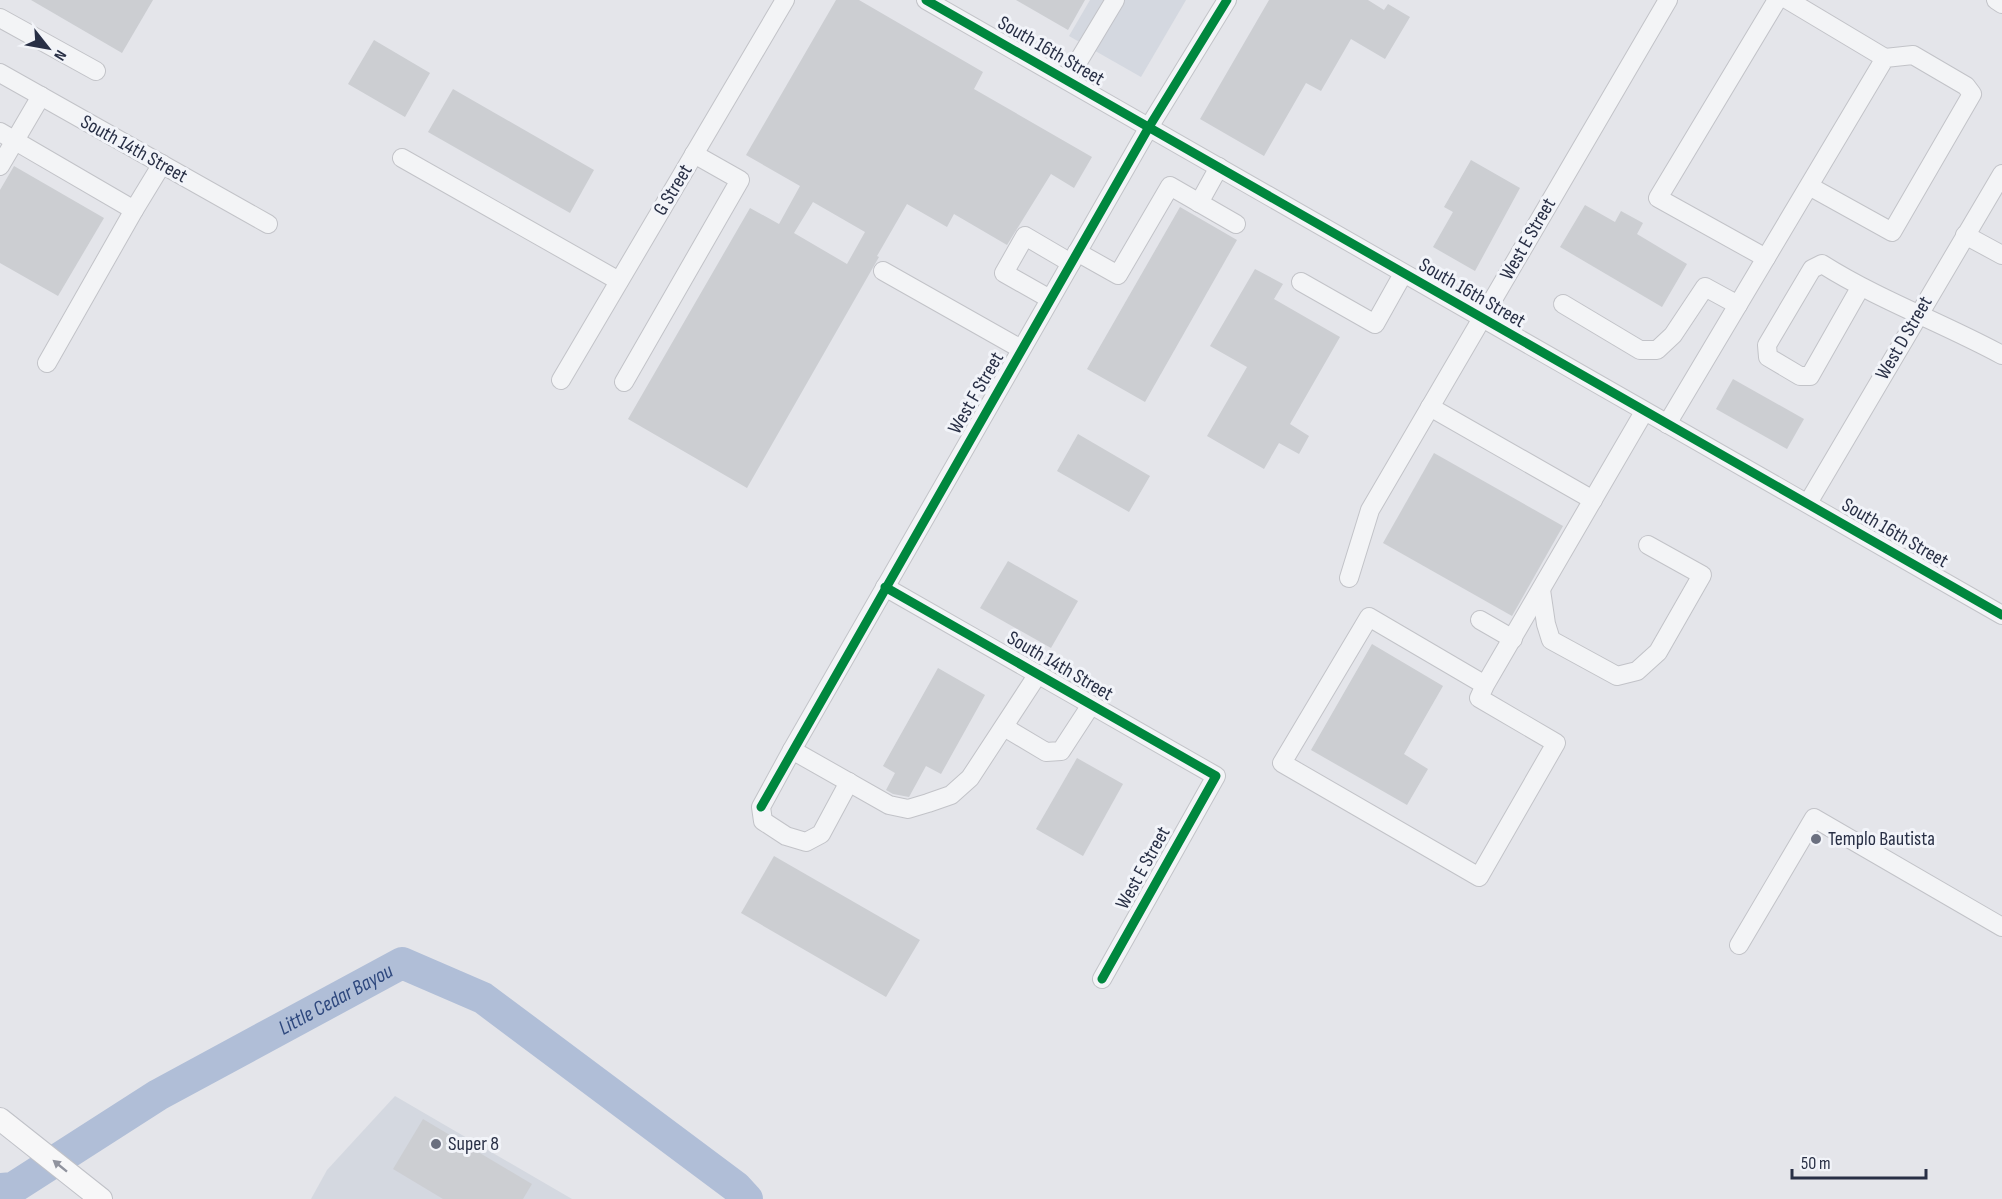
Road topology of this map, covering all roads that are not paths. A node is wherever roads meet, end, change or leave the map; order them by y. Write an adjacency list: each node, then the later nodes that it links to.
1 (785, 0): 18 (street, G Street)
2 (926, 0): 14 (street, South 16th Street)
3 (1115, 0): 14 (street)
4 (1227, 0): 16 (street, West F Street)
5 (1668, 0): 42 (street, West E Street)
6 (1777, 0): 32 (street)
7 (1788, 0): 11 (street)
8 (1996, 0): 9 (street)
9 (2002, 4)
10 (0, 18): 12 (street)
11 (1885, 58): 24 (street); 24 (street)
12 (96, 71)
13 (0, 73): 15 (street, South 14th Street)
14 (1067, 80): 16 (street, South 16th Street)
15 (41, 96): 17 (street); 20 (street, South 14th Street)
16 (1149, 127): 22 (street, South 16th Street); 31 (street, West F Street)
17 (7, 136): 21 (street); 26 (street)
18 (694, 154): 35 (street, G Street); 47 (street)
19 (402, 158): 35 (street)
20 (162, 164): 26 (street); 27 (street, South 14th Street)
21 (0, 166)
22 (1219, 167): 25 (street); 34 (street, South 16th Street)
23 (2002, 174): 29 (street, West D Street)
24 (1809, 186): 32 (street)
25 (1199, 203): 28 (street); 31 (street)
26 (134, 210): 45 (street)
27 (268, 224)
28 (1236, 224)
29 (1965, 235): 30 (street); 41 (street, West D Street)
30 (2002, 255)
31 (1074, 257): 38 (street, West F Street); 38 (street)
32 (1766, 258): 40 (street)
33 (884, 271): 43 (street)
34 (1403, 274): 36 (street); 42 (street, South 16th Street)
35 (619, 280): 46 (street, G Street)
36 (1301, 282)
37 (1860, 288): 37 (street); 41 (street)
38 (1050, 299): 43 (street, West F Street)
39 (1563, 304): 40 (street)
40 (1738, 305): 50 (street)
41 (1919, 313): 44 (street); 52 (street, West D Street)
42 (1481, 320): 48 (street, West E Street); 49 (street, South 16th Street)
43 (1021, 349): 55 (street, West F Street)
44 (2002, 355)
45 (47, 363)
46 (561, 380)
47 (624, 382)
48 (1430, 407): 51 (street); 54 (street, West E Street)
49 (1644, 412): 50 (street, South 16th Street); 51 (street)
50 (1667, 424): 52 (street, South 16th Street)
51 (1593, 500): 56 (street)
52 (1808, 504): 57 (street, South 16th Street)
53 (1648, 545): 56 (street)
54 (1349, 578)
55 (885, 587): 60 (street, South 14th Street); 64 (street, West F Street)
56 (1541, 590): 59 (street)
57 (2002, 615)
58 (1480, 621): 59 (street)
59 (1513, 639): 61 (street)
60 (1038, 674): 62 (street, South 14th Street); 63 (street)
61 (1485, 685): 61 (street)
62 (1091, 705): 63 (street); 65 (street, South 14th Street)
63 (1004, 727): 66 (street)
64 (792, 750): 66 (street); 66 (street, West F Street)
65 (1216, 776): 69 (street, West E Street)
66 (849, 782)
67 (2002, 927): 68 (street)
68 (1739, 945)
69 (1102, 979)
70 (0, 1119): 71 (main road, one-way to 70)
71 (101, 1199)

